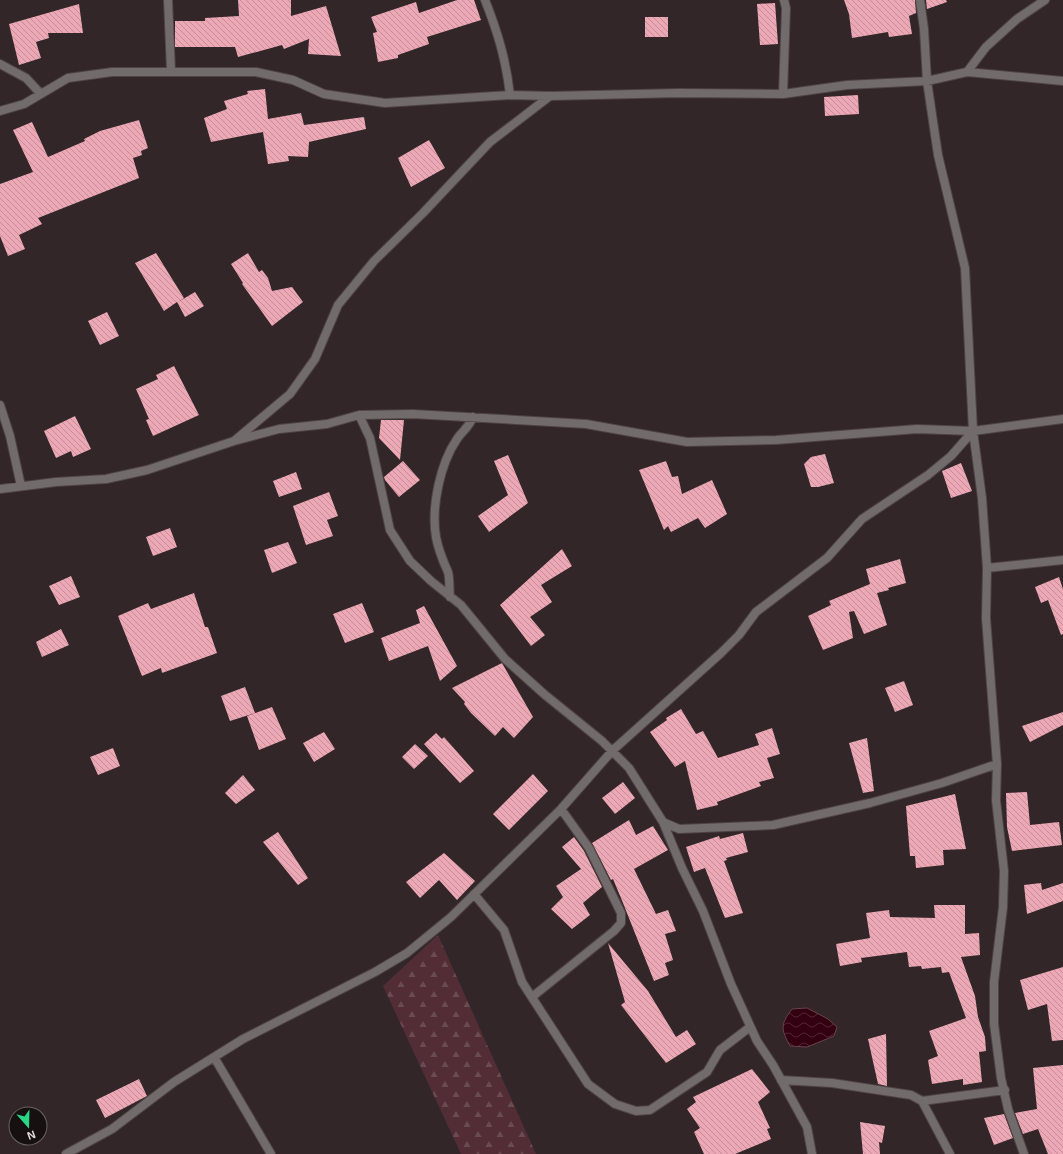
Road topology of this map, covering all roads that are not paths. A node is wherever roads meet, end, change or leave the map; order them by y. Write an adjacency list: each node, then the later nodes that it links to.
1 (168, 0): 7 (street)
2 (485, 0): 13 (street)
3 (784, 0): 12 (street)
4 (920, 0): 9 (street)
5 (1046, 0): 8 (street)
6 (0, 64): 11 (street)
7 (171, 71): 11 (street); 13 (street)
8 (967, 72): 9 (street); 10 (street)
9 (927, 81): 12 (street); 20 (street)
10 (1063, 81)
11 (40, 94): 15 (street)
12 (783, 94): 14 (street)
13 (510, 95): 14 (street)
14 (550, 96): 21 (street)
15 (0, 111)
16 (0, 405): 22 (street)
17 (359, 415): 18 (street); 21 (street); 26 (street)
18 (473, 417): 20 (street); 26 (street)
19 (1063, 419): 20 (street)
20 (973, 431): 25 (street); 27 (street)
21 (234, 441): 22 (street)
22 (21, 486): 23 (street)
23 (0, 489)
24 (1063, 560): 25 (street)
25 (987, 568): 28 (street)
26 (450, 596): 27 (street)
27 (612, 751): 29 (street); 30 (street)
28 (997, 764): 30 (street); 36 (street)
29 (561, 809): 31 (street); 32 (street)
30 (663, 822): 33 (street)
31 (474, 894): 32 (street); 34 (street)
32 (532, 997): 33 (street)
33 (750, 1027): 35 (street)
34 (214, 1057): 38 (street); 39 (street)
35 (781, 1080): 37 (street); 40 (street)
36 (1005, 1090): 37 (street); 42 (street)
37 (922, 1101): 41 (street)
38 (66, 1154)
39 (271, 1154)
40 (812, 1154)
41 (950, 1154)
42 (1024, 1154)

